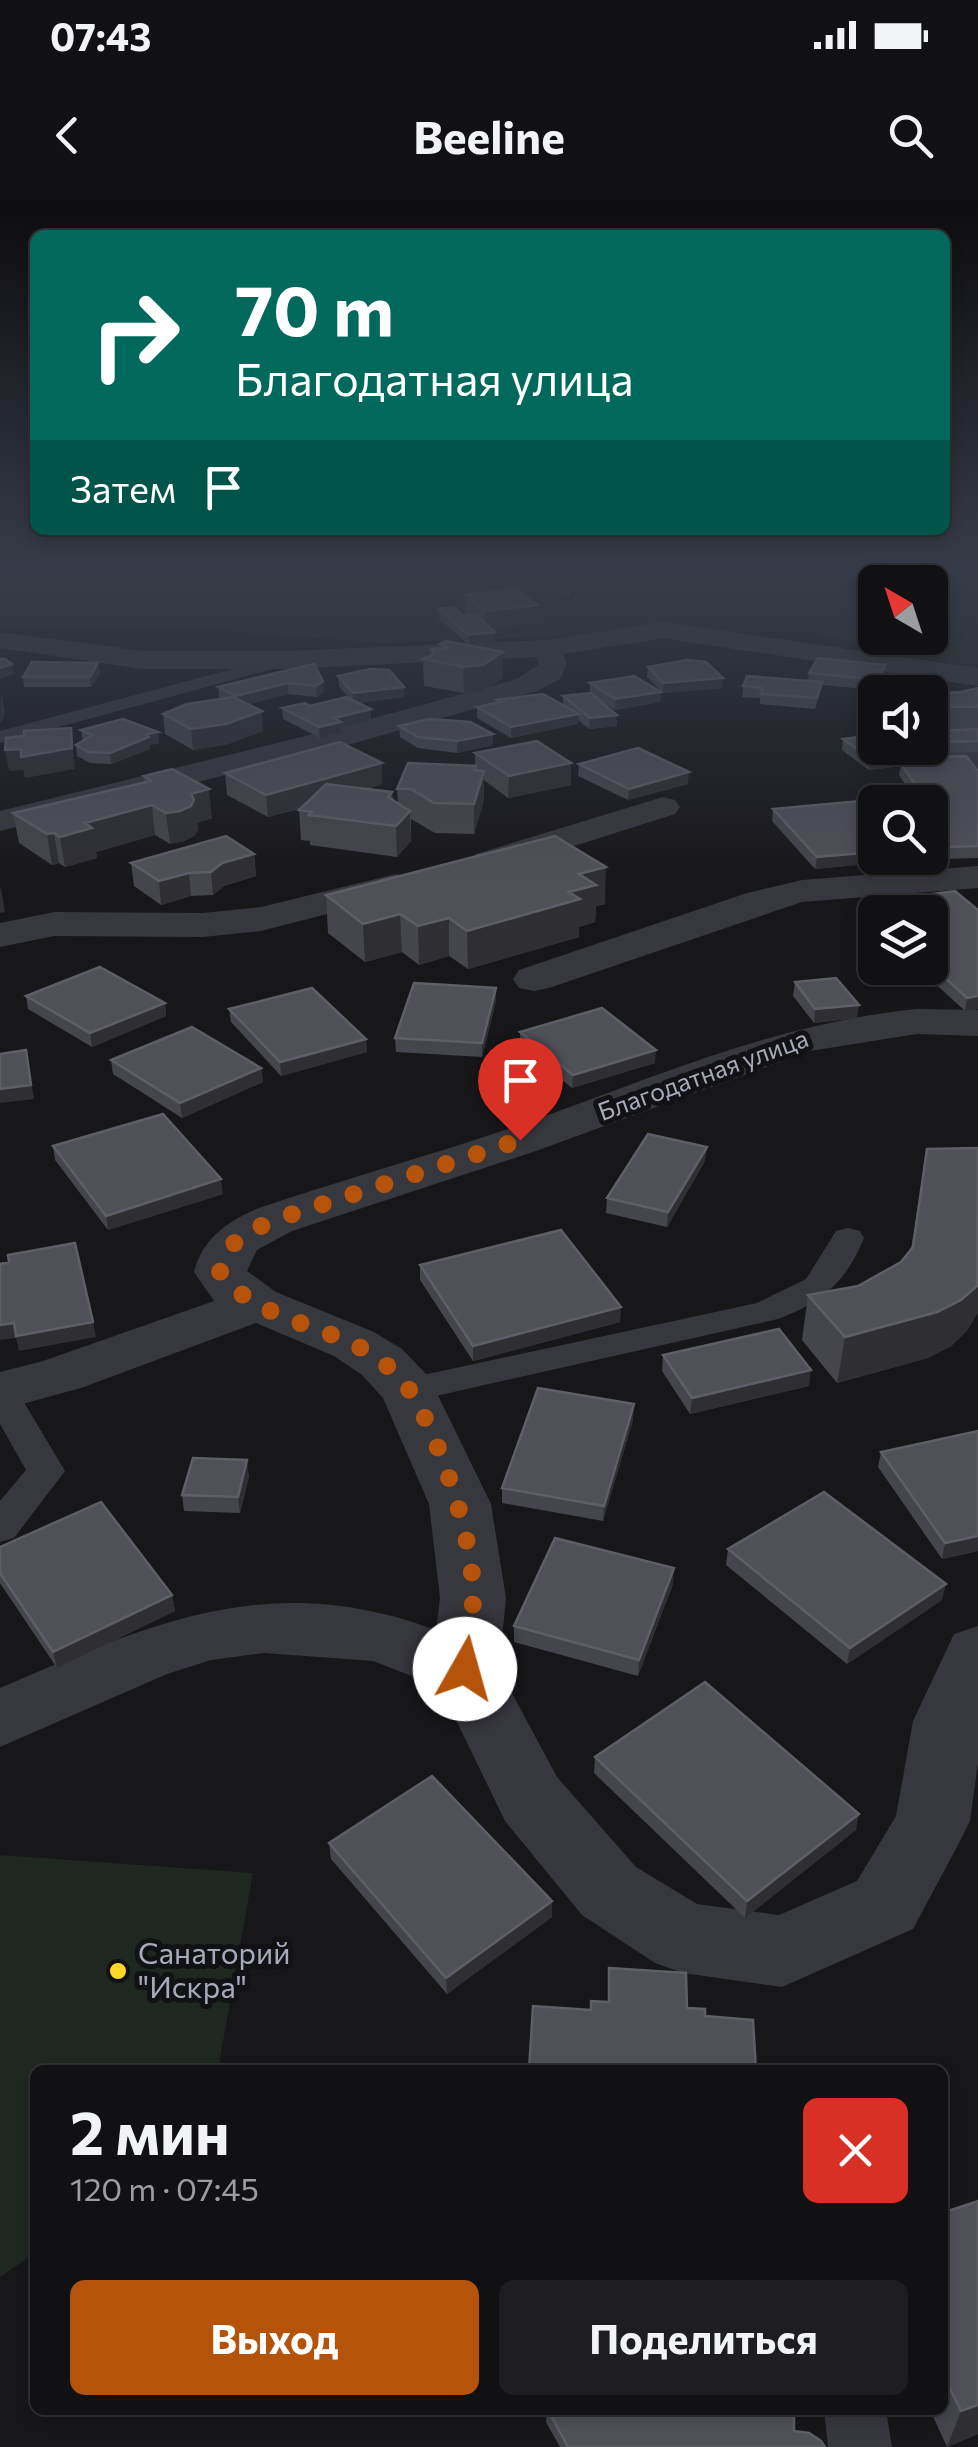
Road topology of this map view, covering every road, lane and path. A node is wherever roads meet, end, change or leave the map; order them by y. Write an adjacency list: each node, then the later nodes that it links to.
1 (226, 676): 3 (lane)
2 (543, 676): 7 (street)
3 (0, 737)
4 (978, 758): 5 (street)
5 (948, 760)
6 (663, 807): 9 (street)
7 (0, 821)
8 (978, 877): 10 (street)
9 (0, 935)
10 (534, 980)
11 (978, 1023): 13 (street, Благодатная улица)
12 (848, 1238): 14 (lane)
13 (257, 1304): 14 (street, Благодатная улица); 15 (street)
14 (409, 1390): 18 (street, Благодатная улица)
15 (0, 1392): 16 (lane)
16 (0, 1528)
17 (978, 1652): 18 (street)
18 (465, 1669): 19 (street)
19 (0, 1719)
20 (856, 2415): 21 (lane)
21 (860, 2447)

